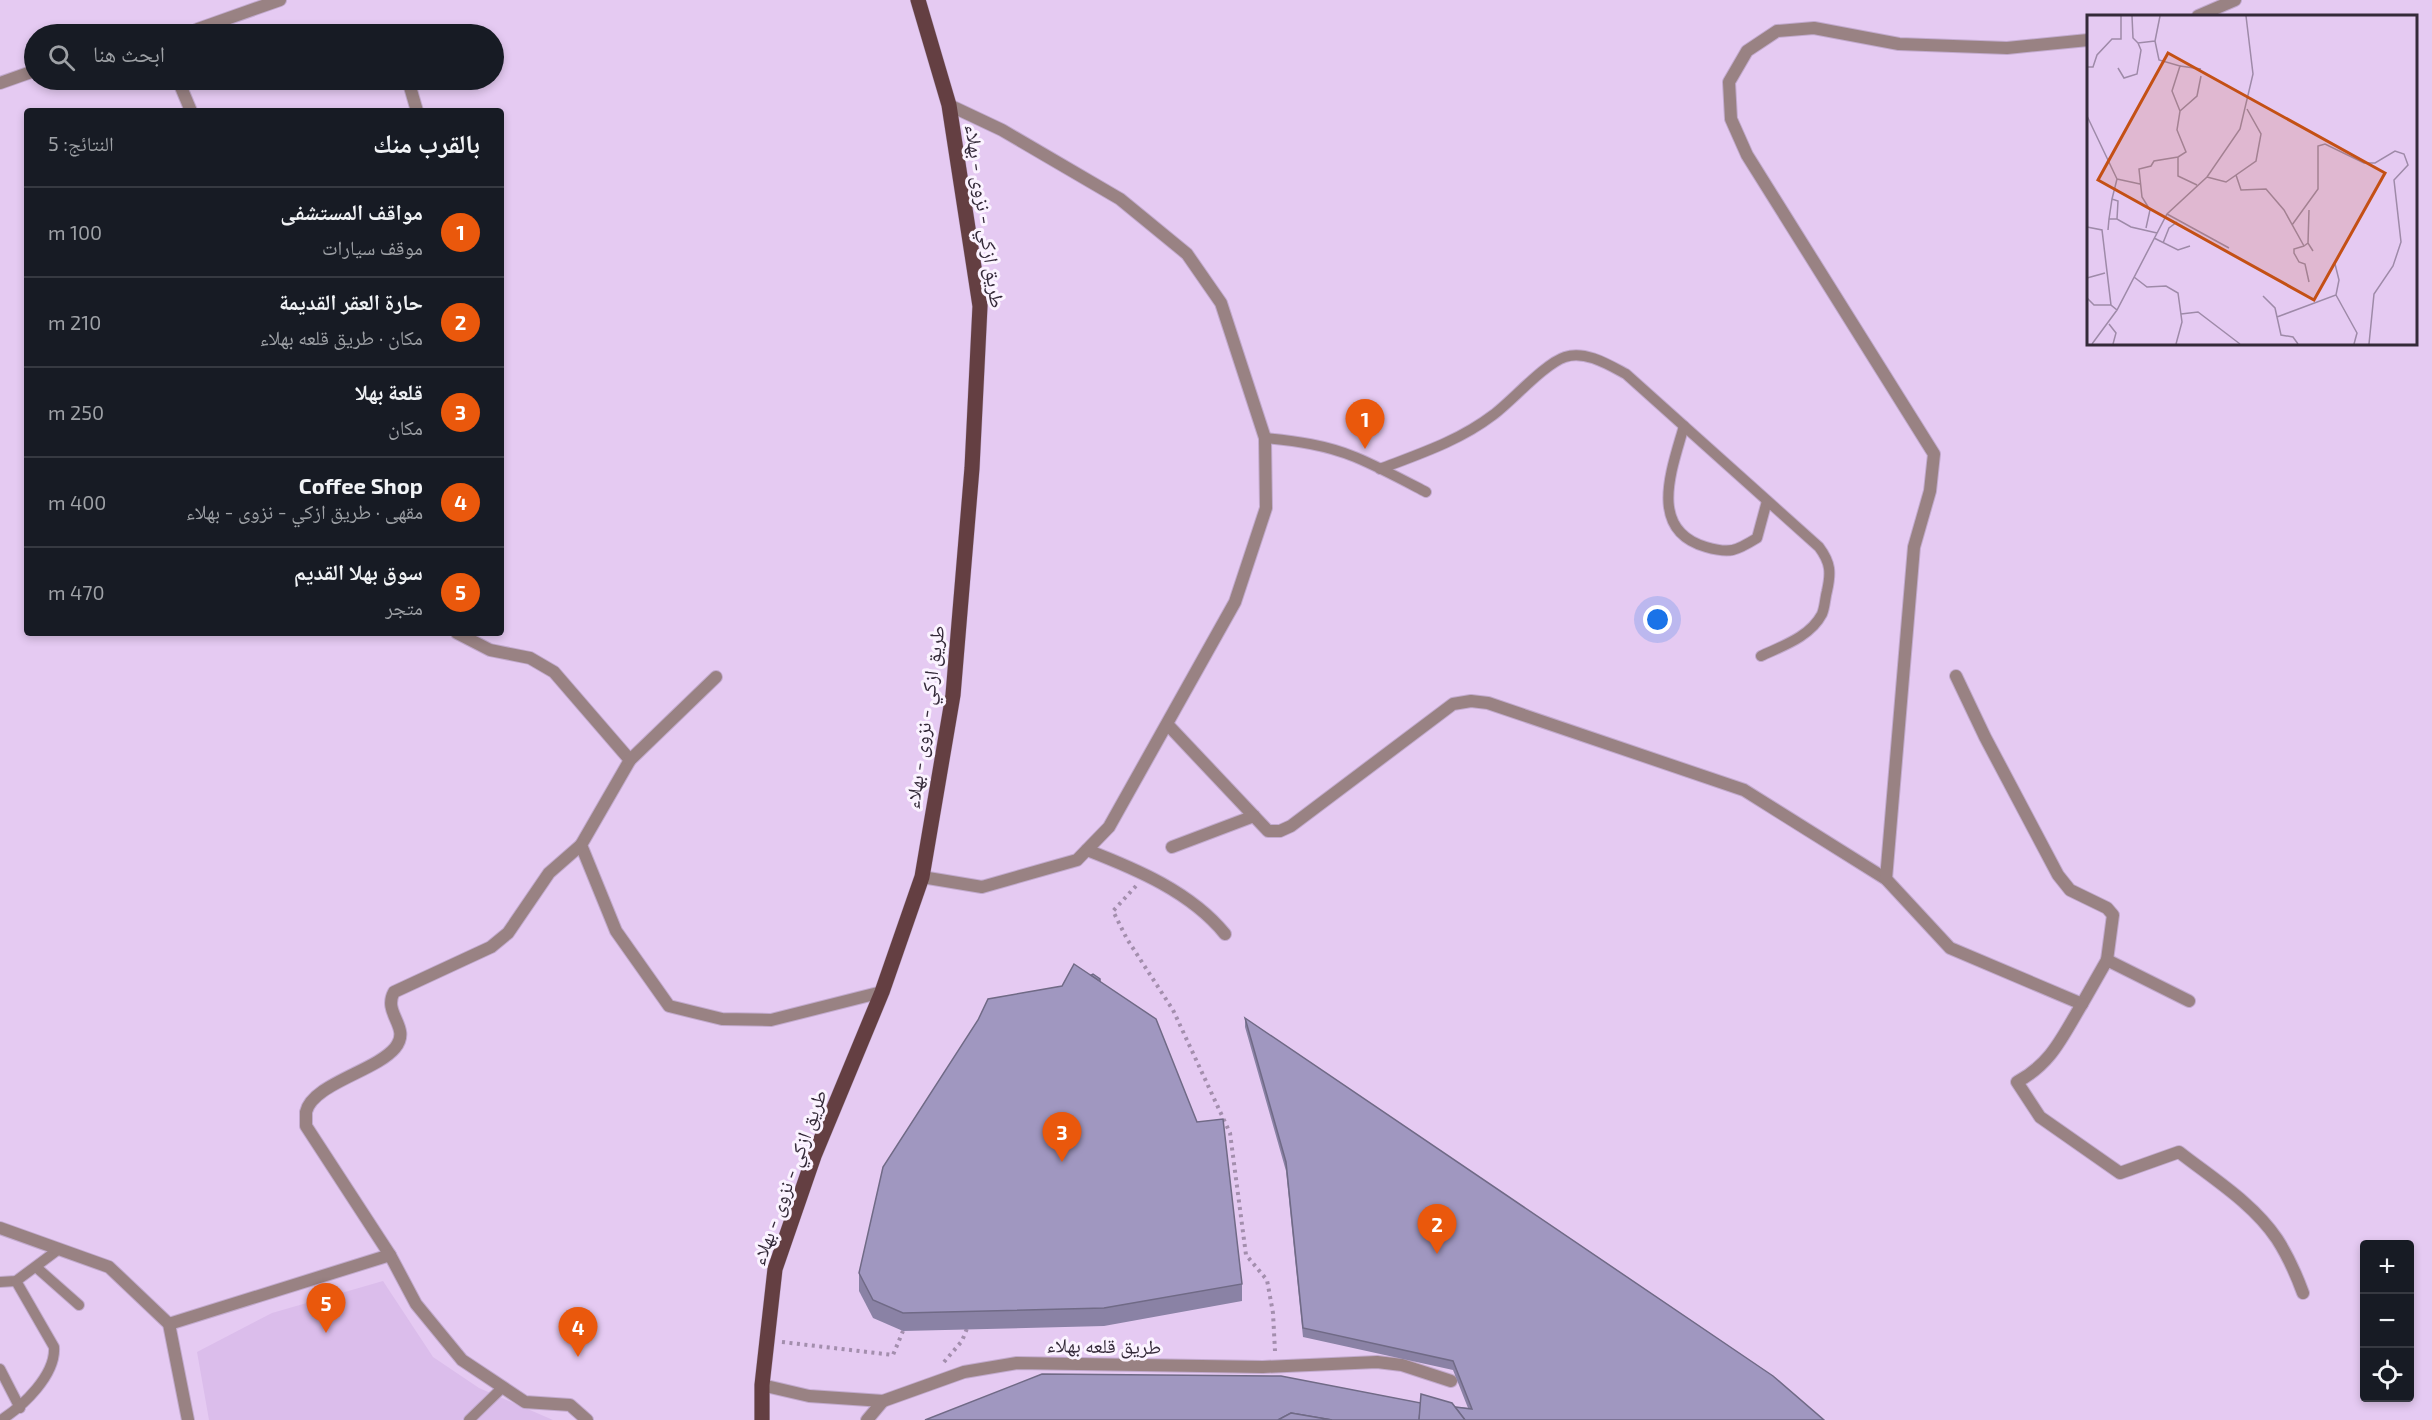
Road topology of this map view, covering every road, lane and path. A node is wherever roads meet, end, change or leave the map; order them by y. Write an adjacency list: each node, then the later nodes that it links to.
1 (280, 0): 5 (street)
2 (918, 0): 11 (main road, طريق ازكي - نزوى - بهلاء)
3 (2235, 0): 4 (street)
4 (2200, 15)
5 (212, 24)
6 (2087, 40): 31 (street)
7 (24, 75): 8 (street)
8 (0, 83)
9 (182, 90): 12 (street)
10 (411, 90): 13 (street)
11 (949, 105): 15 (street); 30 (main road, طريق ازكي - نزوى - بهلاء)
12 (190, 108)
13 (416, 108)
14 (1684, 426): 16 (lane); 18 (lane); 18 (lane)
15 (1265, 438): 16 (lane); 23 (street)
16 (1380, 469): 17 (lane)
17 (1426, 492)
18 (1767, 501): 20 (lane)
19 (463, 636): 24 (street)
20 (1761, 656)
21 (1956, 676): 33 (street)
22 (716, 677): 24 (street)
23 (1168, 725): 25 (street); 28 (street)
24 (630, 760): 26 (street)
25 (1254, 816): 27 (street); 31 (street)
26 (581, 845): 34 (street); 39 (street)
27 (1172, 847)
28 (1087, 850): 29 (street); 30 (street)
29 (1146, 874): 32 (street); 48 (path)
30 (922, 877): 34 (main road, طريق ازكي - نزوى - بهلاء)
31 (1886, 879): 36 (street)
32 (1225, 934)
33 (2107, 960): 35 (street); 36 (street)
34 (882, 992): 47 (main road, طريق ازكي - نزوى - بهلاء)
35 (2189, 1001)
36 (2082, 1004): 43 (street)
37 (0, 1228): 38 (street)
38 (59, 1250): 40 (lane); 45 (street)
39 (390, 1256): 45 (street); 52 (street)
40 (36, 1267): 41 (lane); 44 (lane)
41 (16, 1281): 42 (lane); 54 (lane)
42 (0, 1282)
43 (2303, 1293)
44 (79, 1305)
45 (169, 1324): 56 (street)
46 (903, 1331): 47 (path)
47 (767, 1340): 51 (main road, طريق ازكي - نزوى - بهلاء)
48 (1276, 1367): 50 (street, طريق قلعه بهلاء); 53 (street, طريق قلعه بهلاء)
49 (0, 1370): 54 (lane)
50 (1451, 1381)
51 (762, 1386): 53 (street, طريق قلعه بهلاء); 59 (main road, طريق ازكي - نزوى - بهلاء)
52 (503, 1387): 57 (lane); 58 (street)
53 (883, 1401): 60 (street)
54 (20, 1408): 55 (lane)
55 (0, 1420)
56 (188, 1420)
57 (469, 1420)
58 (587, 1420)
59 (762, 1420)
60 (867, 1420)

